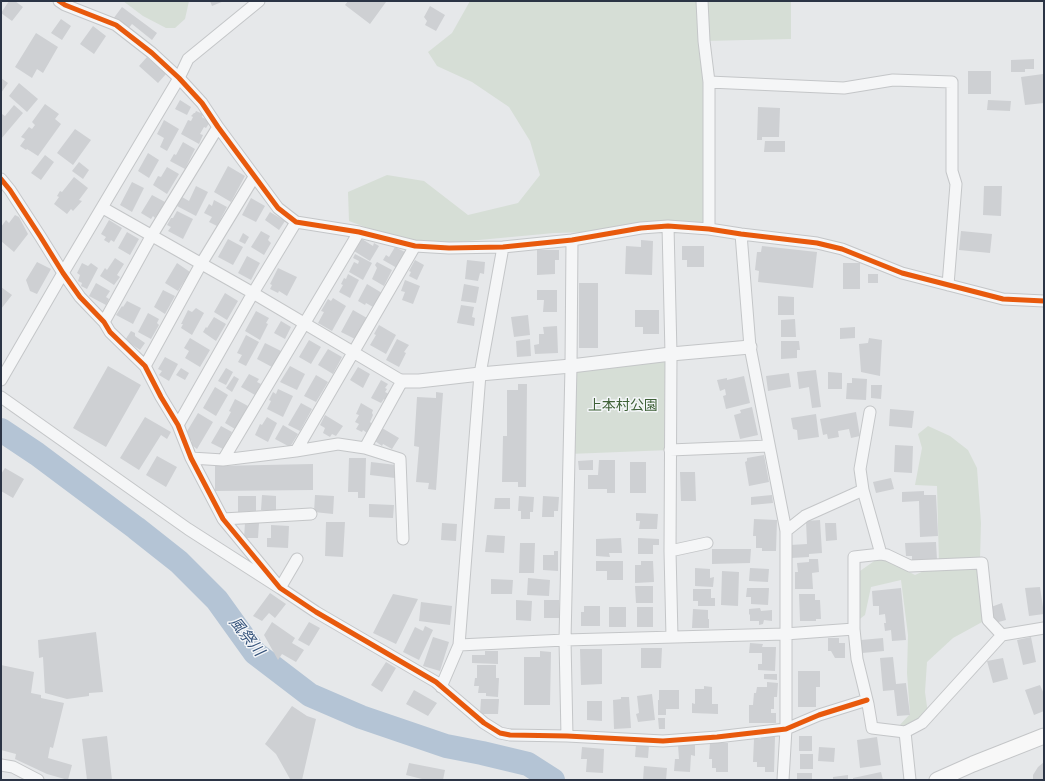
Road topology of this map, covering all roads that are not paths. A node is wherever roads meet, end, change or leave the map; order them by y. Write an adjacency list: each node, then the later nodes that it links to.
1 (58, 1): 4 (street)
2 (259, 1): 4 (street)
3 (702, 1): 5 (street)
4 (179, 78): 6 (street); 9 (street)
5 (709, 82): 12 (street); 21 (street)
6 (218, 127): 7 (street); 15 (street)
7 (254, 177): 10 (street); 19 (street)
8 (1, 179): 20 (street)
9 (103, 208): 15 (street); 20 (street)
10 (296, 222): 13 (street); 22 (street)
11 (668, 226): 12 (street); 16 (street); 28 (street)
12 (709, 229): 14 (street)
13 (359, 232): 17 (street); 25 (street)
14 (741, 234): 21 (street); 26 (street)
15 (152, 235): 19 (street); 24 (street)
16 (572, 240): 18 (street); 30 (street)
17 (415, 246): 18 (street); 27 (street)
18 (503, 247): 31 (street)
19 (201, 264): 22 (street); 29 (street)
20 (63, 273): 24 (street); 32 (street)
21 (948, 285): 23 (street)
22 (252, 292): 25 (street); 36 (street)
23 (1044, 301)
24 (104, 322): 29 (street)
25 (305, 324): 27 (street); 42 (street)
26 (750, 347): 28 (street); 37 (street)
27 (354, 353): 33 (street); 40 (street)
28 (671, 354): 30 (street); 39 (street)
29 (145, 366): 36 (street)
30 (571, 366): 31 (street); 58 (street)
31 (480, 374): 33 (street); 59 (street)
32 (1, 380)
33 (402, 381): 38 (street)
34 (1, 397): 52 (street)
35 (870, 412): 43 (street)
36 (178, 425): 41 (street)
37 (768, 446): 39 (street); 46 (street)
38 (365, 448): 40 (street); 47 (street)
39 (670, 450): 49 (street)
40 (296, 451): 42 (street)
41 (191, 458): 42 (street); 45 (street)
42 (223, 460)
43 (863, 490): 46 (street); 50 (street)
44 (311, 514): 45 (street)
45 (223, 519): 52 (street)
46 (786, 531): 55 (street)
47 (403, 539)
48 (707, 543): 49 (street)
49 (670, 551): 57 (street)
50 (881, 554): 54 (street); 56 (street)
51 (297, 559): 52 (street)
52 (280, 588): 60 (street)
53 (1044, 628): 56 (street)
54 (854, 629): 55 (street); 61 (street)
55 (785, 634): 57 (street); 62 (street)
56 (1002, 635): 63 (street)
57 (672, 637): 58 (street)
58 (565, 640): 59 (street); 64 (street)
59 (459, 645): 60 (street)
60 (441, 687): 64 (street)
61 (868, 700): 62 (street); 63 (street)
62 (786, 729): 64 (street); 68 (street)
63 (905, 732): 69 (street)
64 (567, 736)
65 (1044, 736): 70 (main road)
66 (1, 765): 67 (street)
67 (38, 780)
68 (783, 780)
69 (910, 780)
70 (937, 780)

